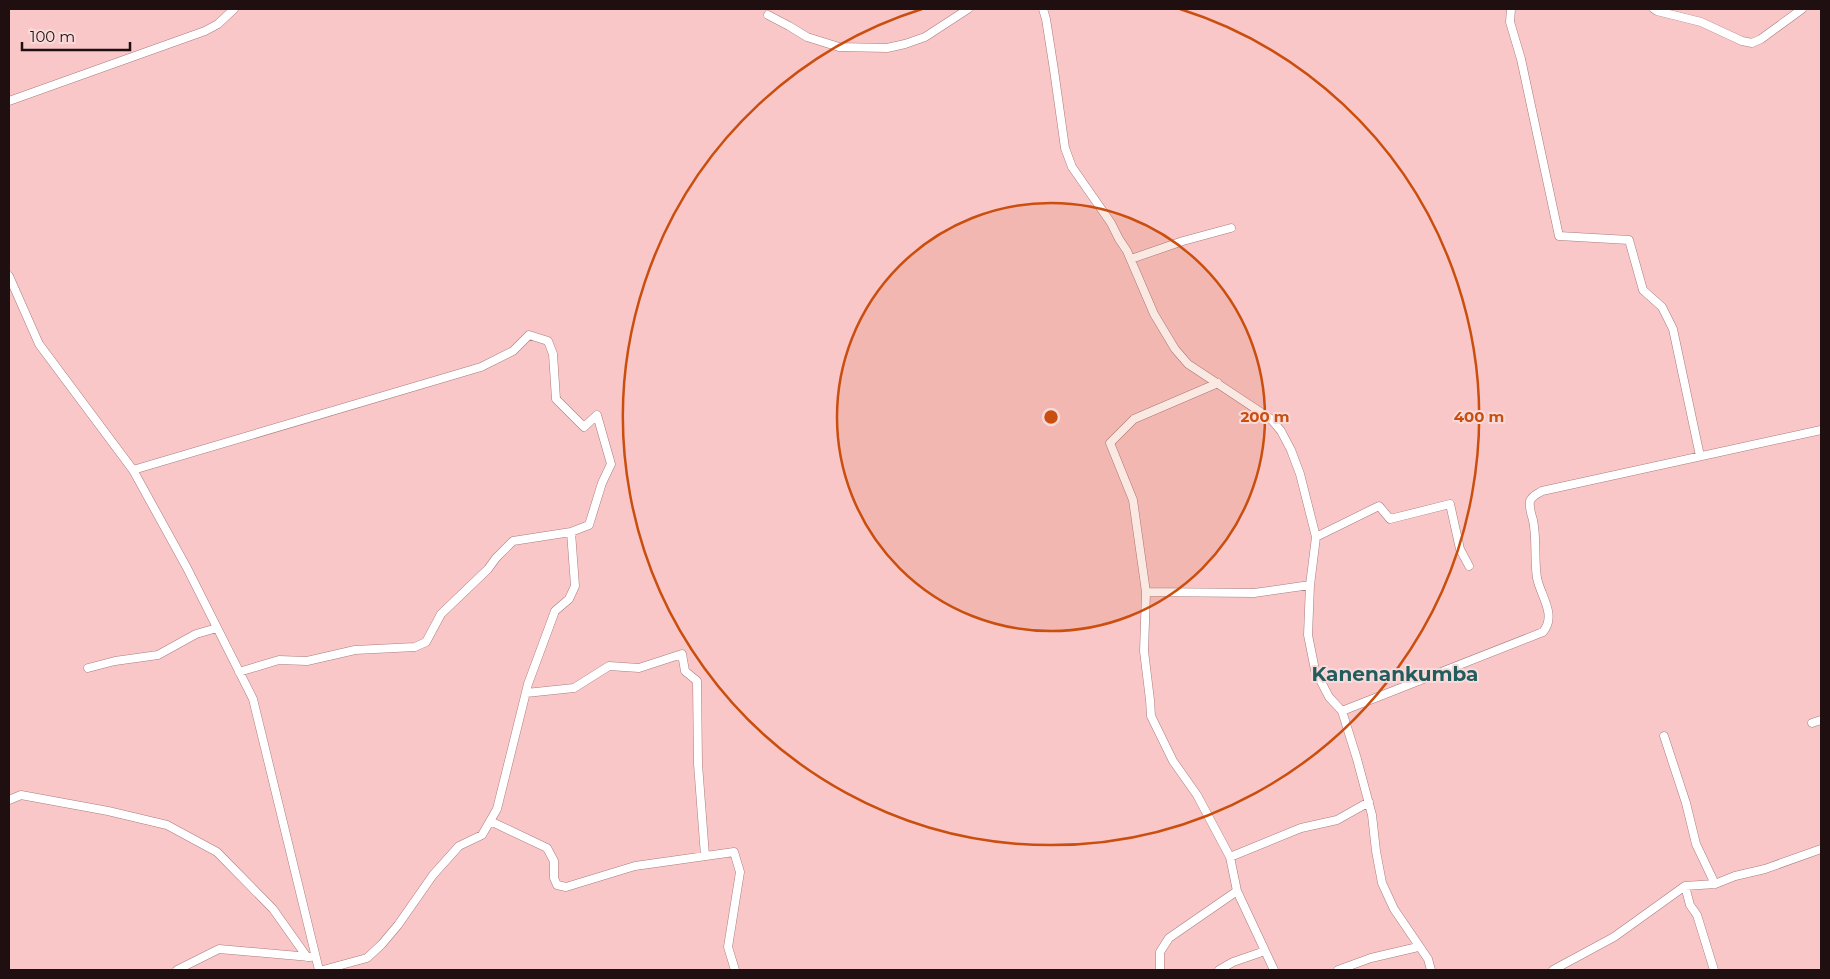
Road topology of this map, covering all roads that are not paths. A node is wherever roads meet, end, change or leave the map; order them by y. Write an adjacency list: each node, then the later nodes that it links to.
1 (234, 9): 8 (street)
2 (968, 9): 7 (street)
3 (1043, 9): 10 (street)
4 (1511, 9): 14 (street)
5 (1654, 9): 6 (street)
6 (1802, 9)
7 (768, 15)
8 (9, 101)
9 (1232, 228): 10 (street)
10 (1131, 259): 12 (street)
11 (9, 276): 15 (street)
12 (1218, 384): 17 (street); 20 (street)
13 (1821, 430): 14 (street)
14 (1700, 456): 25 (street)
15 (133, 470): 16 (street); 21 (street)
16 (571, 532): 23 (street); 24 (street)
17 (1316, 537): 18 (street); 19 (street)
18 (1469, 566)
19 (1310, 585): 20 (street); 25 (street)
20 (1146, 592): 34 (street)
21 (218, 628): 22 (street); 23 (street)
22 (88, 668)
23 (239, 672): 41 (street)
24 (526, 693): 31 (street); 33 (street)
25 (1342, 711): 30 (street)
26 (1821, 720): 27 (street)
27 (1812, 724)
28 (1664, 736): 35 (street)
29 (9, 800): 40 (street)
30 (1369, 802): 34 (street); 38 (street)
31 (490, 821): 33 (street); 44 (street)
32 (1821, 849): 35 (street)
33 (705, 856): 45 (street)
34 (1230, 857): 37 (street)
35 (1715, 884): 36 (street)
36 (1685, 886): 51 (street); 52 (street)
37 (1237, 891): 39 (street); 46 (street)
38 (1418, 946): 49 (street); 50 (street)
39 (1266, 951): 47 (street); 48 (street)
40 (307, 957): 41 (street); 42 (street)
41 (316, 958): 43 (street)
42 (177, 970)
43 (319, 970)
44 (323, 970)
45 (735, 970)
46 (1160, 970)
47 (1219, 970)
48 (1274, 970)
49 (1338, 970)
50 (1431, 970)
51 (1553, 970)
52 (1714, 970)

